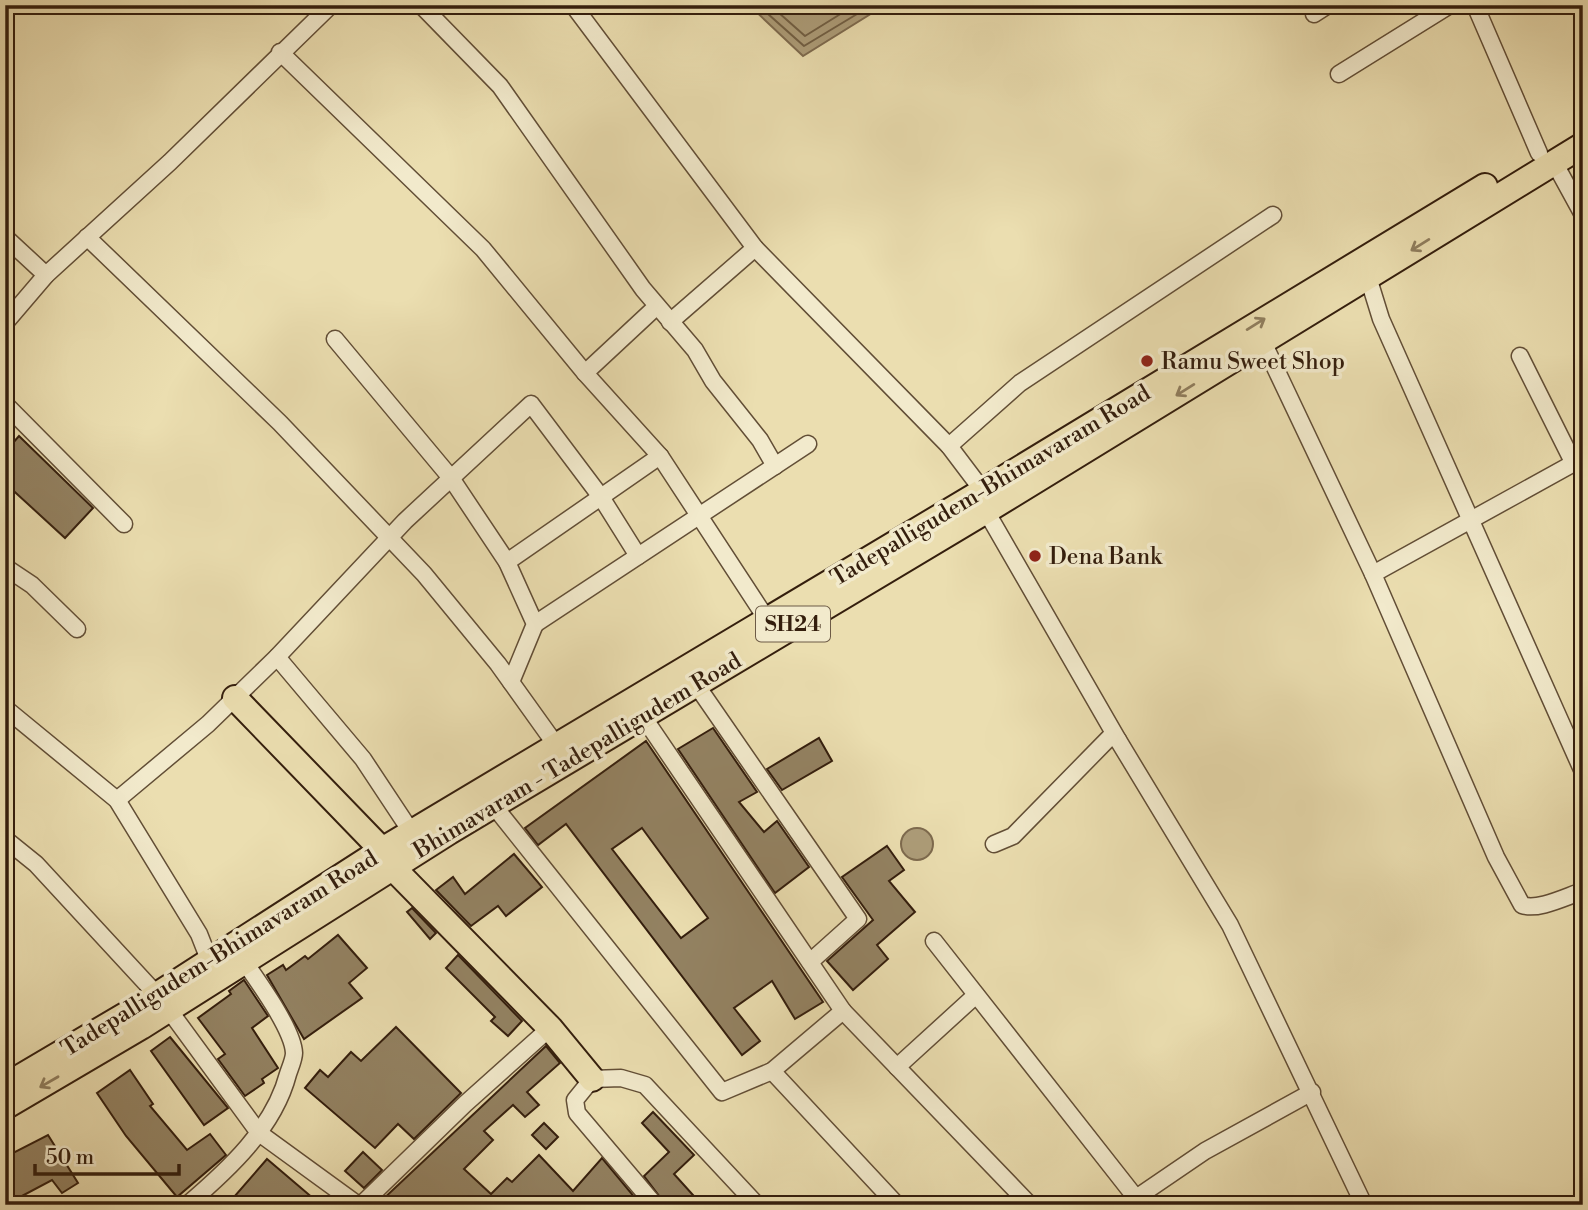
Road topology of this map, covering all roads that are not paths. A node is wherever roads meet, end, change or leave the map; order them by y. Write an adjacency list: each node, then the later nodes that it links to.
1 (331, 5): 6 (street)
2 (421, 5): 18 (street)
3 (573, 5): 15 (street)
4 (1450, 5): 7 (street)
5 (1475, 5): 10 (street)
6 (280, 52): 14 (street); 24 (street)
7 (1339, 74)
8 (1583, 127): 10 (main road, Tadepalligudem-Bhimavaram Road / SH24)
9 (1583, 145): 10 (main road, Bhimavaram - Tadepalligudem Road / SH24)
10 (1546, 158): 12 (street); 17 (main road, Bhimavaram - Tadepalligudem Road / SH24, one-way to 17); 33 (main road, Tadepalligudem-Bhimavaram Road / SH24, one-way to 10)
11 (1273, 215): 27 (street)
12 (1583, 215)
13 (5, 237): 16 (street)
14 (87, 237): 16 (street); 37 (street)
15 (755, 248): 19 (street); 27 (street)
16 (46, 275): 20 (street)
17 (1368, 277): 22 (main road, Bhimavaram - Tadepalligudem Road / SH24); 35 (street)
18 (657, 306): 19 (street); 24 (street)
19 (670, 322): 30 (street)
20 (5, 323)
21 (335, 339): 31 (street)
22 (1263, 342): 33 (main road, Bhimavaram - Tadepalligudem Road / SH24, one-way to 33); 41 (street)
23 (1520, 356): 29 (street)
24 (585, 373): 28 (street)
25 (5, 404): 36 (street)
26 (808, 444): 30 (street)
27 (949, 446): 33 (street)
28 (660, 456): 32 (street); 34 (street)
29 (1578, 460): 35 (street)
30 (775, 466): 34 (street)
31 (451, 478): 32 (street); 37 (street); 39 (street)
32 (601, 497): 38 (street); 39 (street)
33 (984, 501): 42 (main road, Tadepalligudem-Bhimavaram Road / SH24); 47 (main road, Bhimavaram - Tadepalligudem Road / SH24); 51 (street)
34 (700, 515): 38 (street); 42 (street)
35 (1472, 519): 41 (street); 53 (street)
36 (124, 524)
37 (389, 539): 45 (street); 46 (street)
38 (639, 556): 43 (street)
39 (507, 562): 43 (street)
40 (5, 567): 44 (street)
41 (1373, 574): 61 (street)
42 (766, 618): 52 (main road, Tadepalligudem-Bhimavaram Road / SH24)
43 (535, 624): 46 (street)
44 (77, 629)
45 (277, 657): 48 (street); 57 (street)
46 (511, 682): 52 (street)
47 (695, 683): 50 (main road, Bhimavaram - Tadepalligudem Road / SH24); 65 (street)
48 (235, 698): 54 (street); 60 (main road)
49 (5, 708): 54 (street)
50 (642, 715): 55 (main road, Bhimavaram - Tadepalligudem Road / SH24); 65 (street)
51 (1118, 740): 59 (street); 74 (street)
52 (556, 745): 56 (main road, Tadepalligudem-Bhimavaram Road / SH24)
53 (1581, 764)
54 (117, 800): 64 (street)
55 (494, 806): 56 (main road, Bhimavaram - Tadepalligudem Road / SH24); 71 (street)
56 (444, 824): 57 (main road, Tadepalligudem-Bhimavaram Road / SH24); 60 (main road, Bhimavaram - Tadepalligudem Road / SH24)
57 (412, 833): 60 (main road, Tadepalligudem-Bhimavaram Road / SH24)
58 (5, 839): 67 (street)
59 (994, 844)
60 (387, 859): 63 (main road, Tadepalligudem-Bhimavaram Road / SH24); 69 (main road)
61 (1583, 891)
62 (934, 941): 66 (street)
63 (239, 954): 64 (main road, Tadepalligudem-Bhimavaram Road / SH24); 67 (main road, SH24); 76 (street)
64 (210, 962): 67 (main road, Tadepalligudem-Bhimavaram Road / SH24)
65 (810, 962): 68 (street)
66 (976, 995): 70 (street); 77 (street)
67 (163, 1003): 73 (main road, Tadepalligudem-Bhimavaram Road / SH24); 75 (main road, SH24, one-way to 75); 76 (street)
68 (844, 1011): 70 (street); 71 (street)
69 (550, 1028): 72 (main road); 79 (street)
70 (897, 1068): 83 (street)
71 (772, 1071): 82 (street)
72 (592, 1079): 80 (street); 81 (street)
73 (5, 1086)
74 (1312, 1092): 77 (street); 84 (street)
75 (5, 1107)
76 (259, 1133): 78 (street); 79 (street)
77 (1131, 1201)
78 (187, 1205)
79 (359, 1205)
80 (655, 1205)
81 (757, 1205)
82 (897, 1205)
83 (1030, 1205)
84 (1364, 1205)

